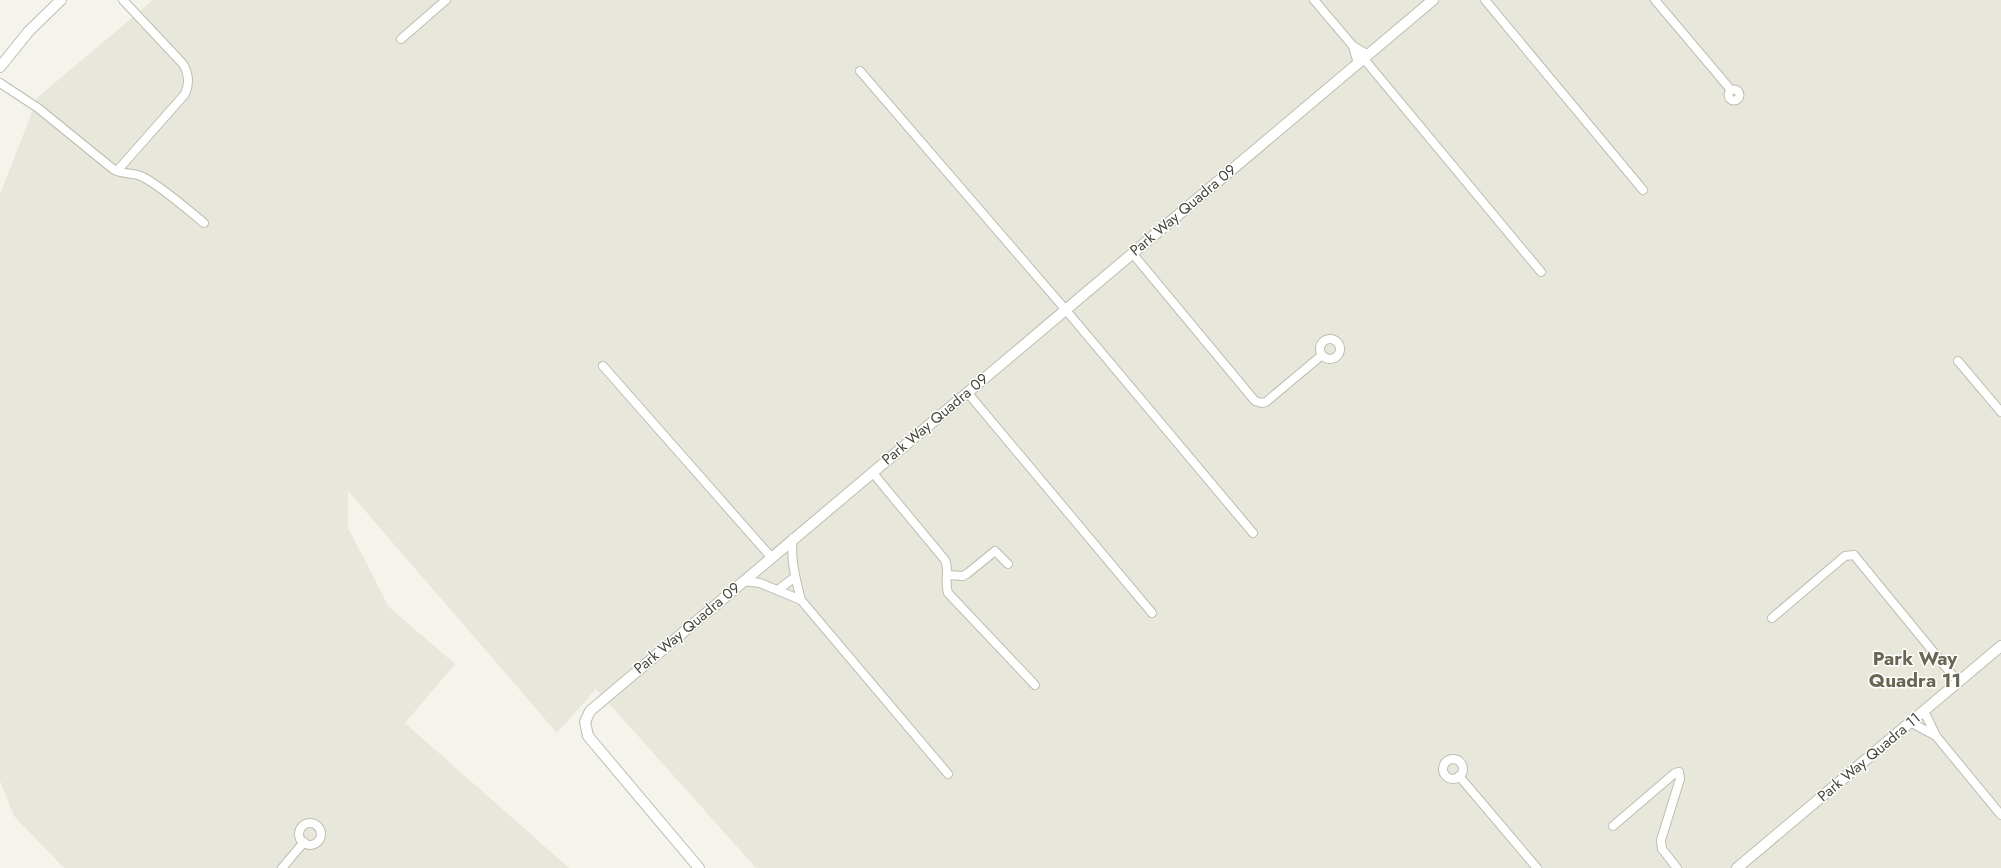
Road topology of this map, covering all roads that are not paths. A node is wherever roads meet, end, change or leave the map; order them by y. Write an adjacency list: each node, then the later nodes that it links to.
1 (61, 0): 11 (street)
2 (123, 0): 15 (street)
3 (446, 0): 8 (street)
4 (1314, 0): 9 (street)
5 (1433, 0): 10 (street, Park Way Quadra 09)
6 (1485, 0): 16 (street)
7 (1655, 0): 14 (street)
8 (401, 39)
9 (1353, 46): 10 (street); 10 (street)
10 (1364, 59): 18 (street, Park Way Quadra 09); 19 (street)
11 (0, 67)
12 (860, 71): 20 (street)
13 (0, 83): 15 (street)
14 (1731, 90)
15 (117, 171): 17 (street)
16 (1643, 190)
17 (204, 222)
18 (1132, 253): 20 (street, Park Way Quadra 09); 21 (street)
19 (1541, 272)
20 (1065, 309): 24 (street, Park Way Quadra 09); 27 (street)
21 (1322, 356)
22 (1958, 361): 25 (street)
23 (603, 366): 29 (street)
24 (967, 392): 26 (street, Park Way Quadra 09); 36 (street)
25 (2001, 412)
26 (872, 472): 28 (street, Park Way Quadra 09); 31 (street)
27 (1253, 533)
28 (793, 538): 29 (street, Park Way Quadra 09); 32 (street)
29 (771, 557): 33 (street, Park Way Quadra 09)
30 (1008, 564): 31 (street)
31 (947, 575): 40 (street)
32 (795, 577): 34 (street); 35 (street)
33 (743, 581): 34 (street); 50 (street, Park Way Quadra 09)
34 (779, 589): 35 (street)
35 (801, 600): 44 (street)
36 (1152, 613)
37 (1772, 618): 39 (street)
38 (2001, 646): 39 (street, Park Way Quadra 11)
39 (1958, 682): 41 (street, Park Way Quadra 11)
40 (1035, 685)
41 (1924, 711): 42 (street, Park Way Quadra 11); 43 (street)
42 (1910, 722): 43 (street); 53 (street, Park Way Quadra 11)
43 (1936, 736): 46 (street)
44 (948, 774)
45 (1459, 776): 51 (street)
46 (2001, 815)
47 (1613, 826): 52 (street)
48 (304, 842): 49 (street)
49 (282, 868)
50 (699, 868)
51 (1537, 868)
52 (1676, 868)
53 (1737, 868)

